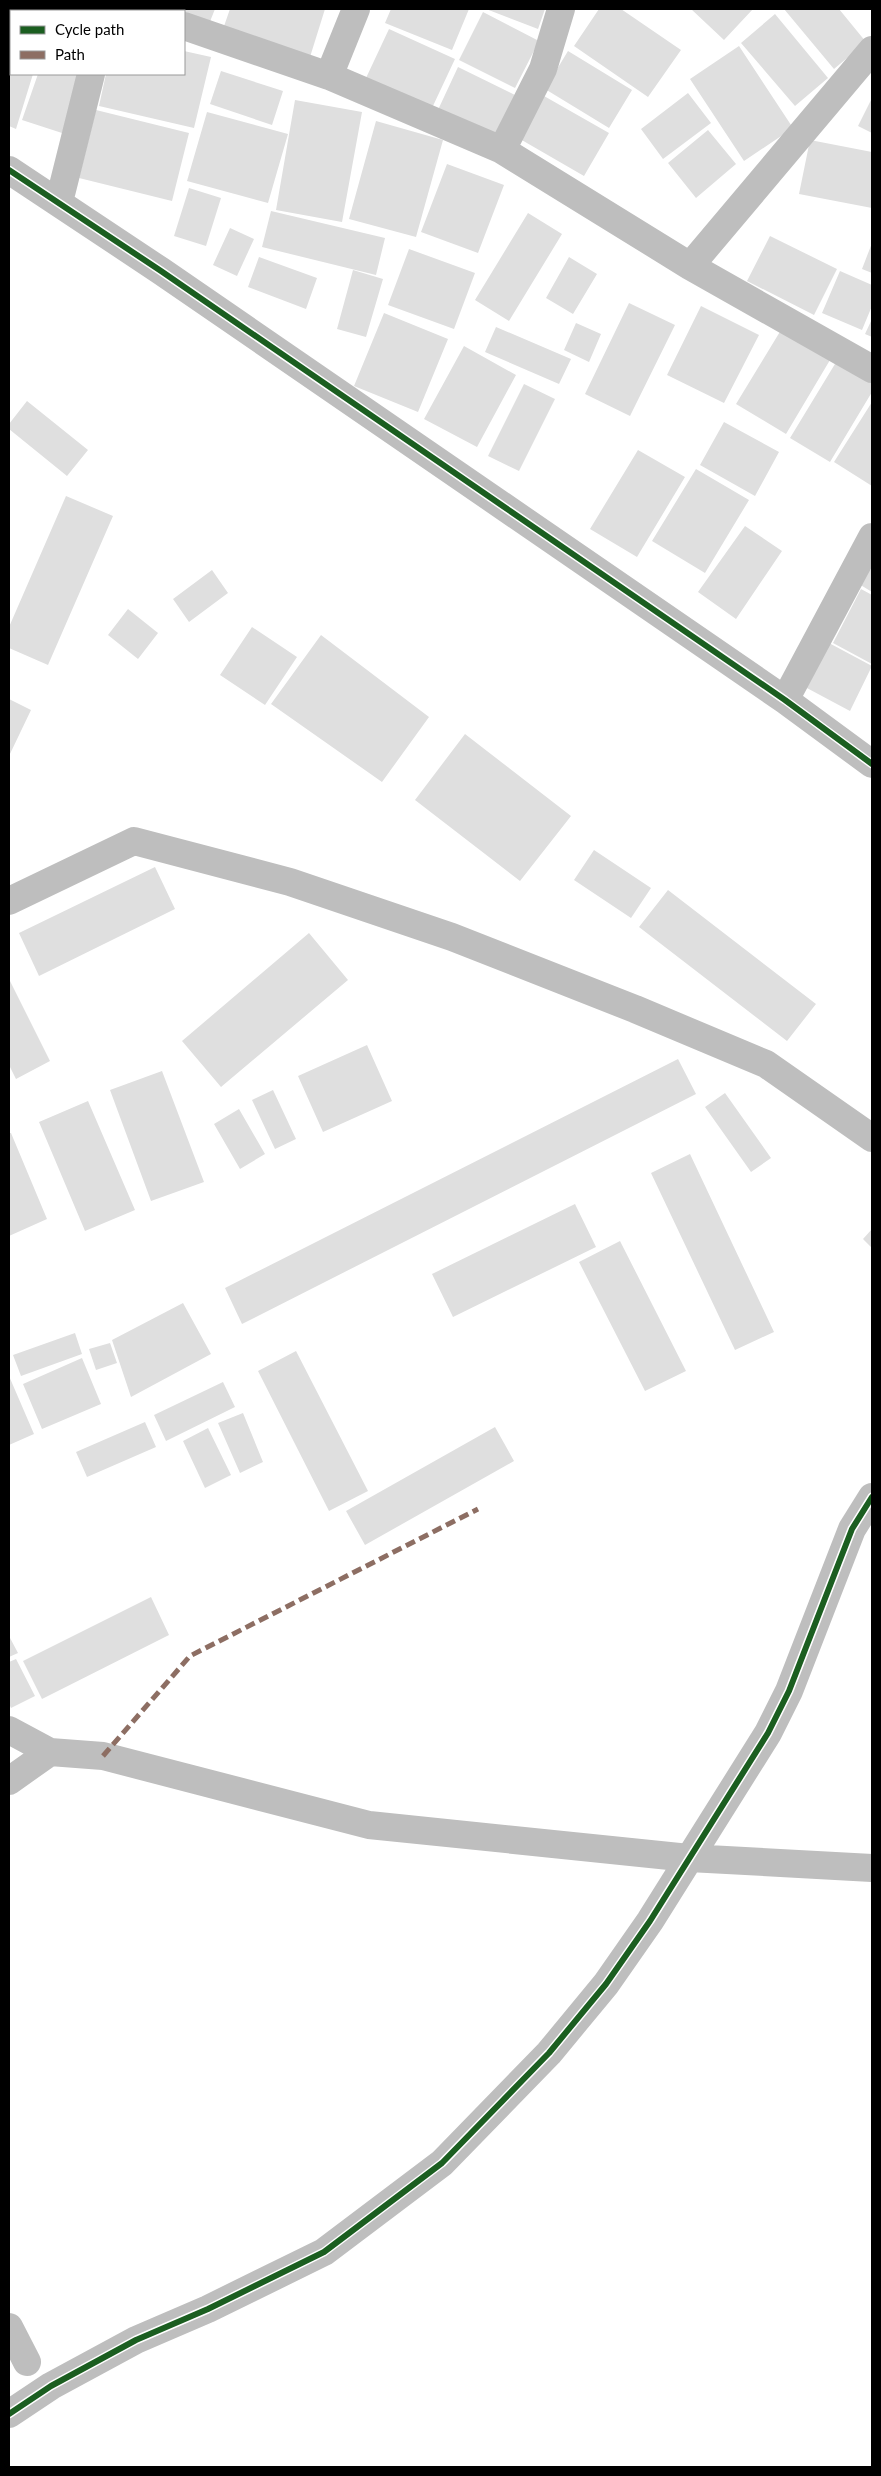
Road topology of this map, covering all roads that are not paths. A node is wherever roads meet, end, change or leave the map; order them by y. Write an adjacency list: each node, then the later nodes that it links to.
1 (356, 9): 6 (street)
2 (561, 9): 7 (street)
3 (185, 26): 6 (street)
4 (872, 50): 10 (street)
5 (91, 75): 9 (street)
6 (329, 76): 7 (street)
7 (502, 150): 10 (street)
8 (9, 170): 9 (street)
9 (59, 202): 13 (street)
10 (690, 266): 11 (street)
11 (872, 369)
12 (872, 537): 13 (street)
13 (785, 700): 14 (street)
14 (872, 764)
15 (9, 901): 16 (street)
16 (872, 1138)
17 (872, 1497): 21 (street)
18 (9, 1730): 19 (street)
19 (50, 1752): 20 (street); 21 (street)
20 (9, 1781)
21 (689, 1858): 22 (street); 25 (street)
22 (872, 1868)
23 (9, 2327): 24 (street)
24 (27, 2362)
25 (9, 2414)

